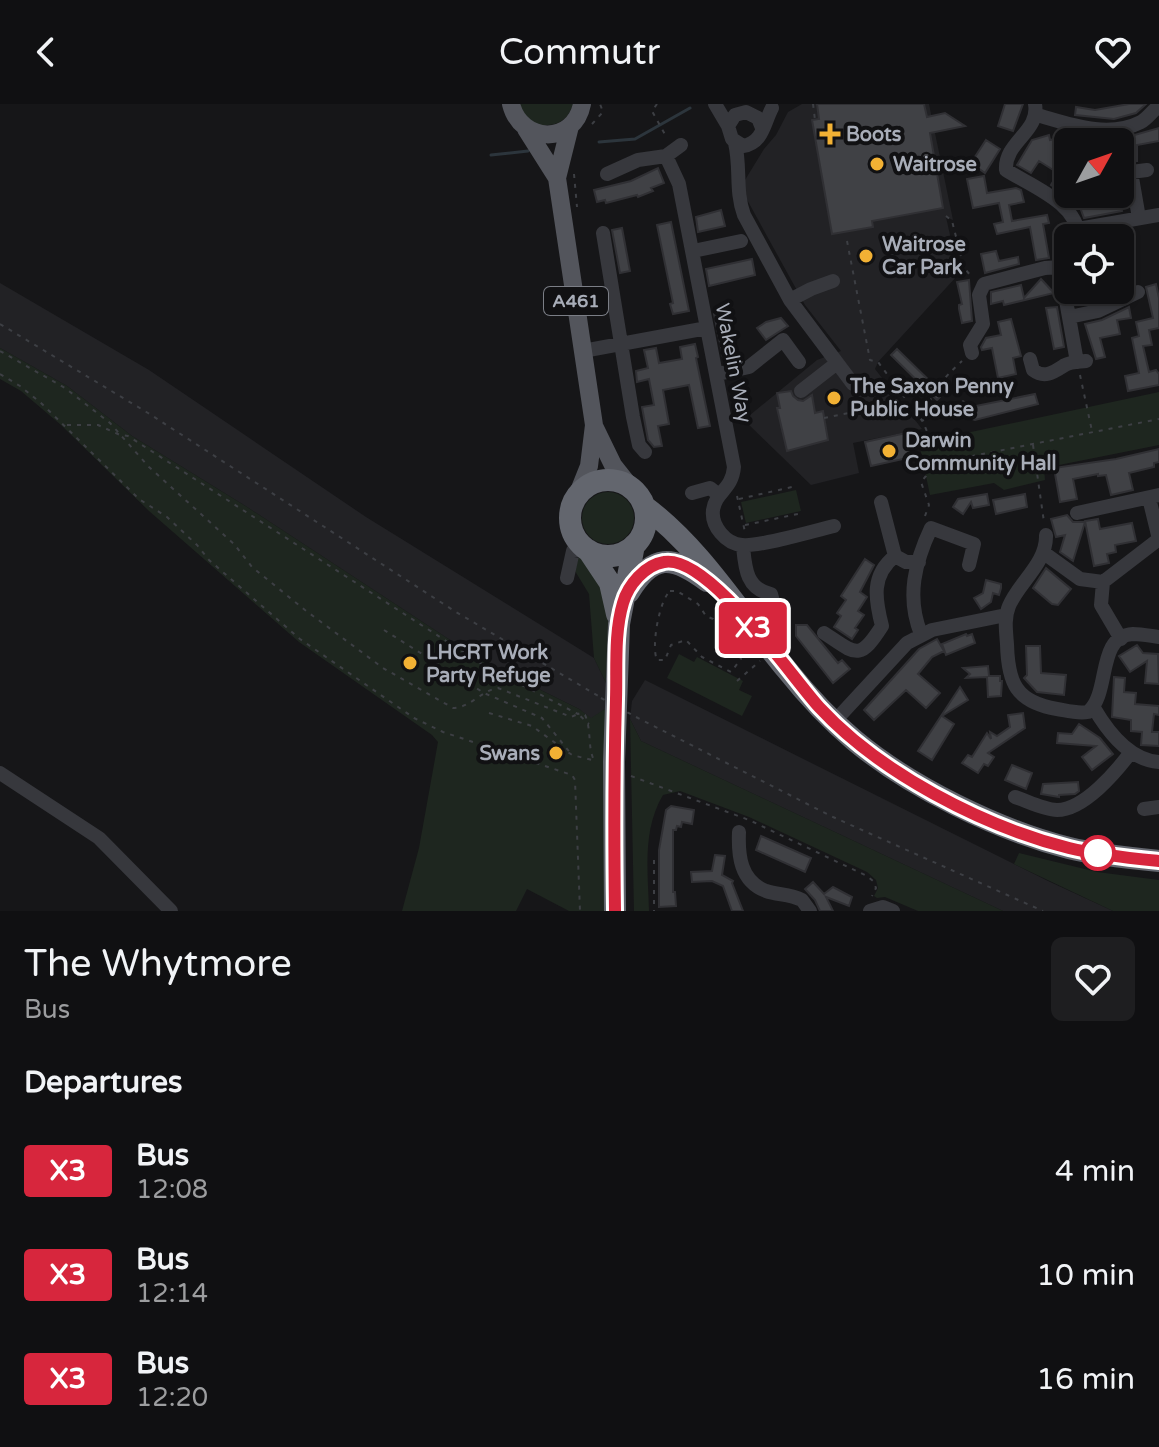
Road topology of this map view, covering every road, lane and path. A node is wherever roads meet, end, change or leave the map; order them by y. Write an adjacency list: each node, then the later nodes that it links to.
1 (511, 104): 14 (main road, A461)
2 (657, 104): 15 (path)
3 (715, 104): 12 (street)
4 (813, 104): 11 (path)
5 (775, 106): 10 (street); 13 (street)
6 (1159, 106): 8 (street)
7 (733, 109): 10 (street); 12 (street)
8 (1036, 109): 27 (street)
9 (581, 112): 14 (main road, A461); 23 (main road, A461)
10 (754, 114): 13 (street)
11 (815, 120)
12 (728, 126): 16 (street)
13 (762, 128): 17 (street)
14 (526, 129): 23 (main road, A461)
15 (663, 130)
16 (735, 143): 17 (street); 20 (street)
17 (753, 144): 20 (street)
18 (681, 145): 19 (street)
19 (666, 156): 22 (street); 32 (street, Wakelin Way)
20 (740, 164): 39 (street)
21 (1147, 170): 26 (street)
22 (607, 174)
23 (557, 178): 46 (main road, A461)
24 (1159, 215): 26 (street)
25 (946, 216): 36 (path)
26 (1139, 218): 28 (street)
27 (1074, 224)
28 (1115, 224)
29 (603, 233): 37 (street)
30 (741, 241): 32 (street)
31 (847, 241): 59 (path)
32 (693, 251): 43 (street, Wakelin Way)
33 (1054, 265): 36 (street)
34 (629, 277): 37 (street)
35 (833, 281): 39 (street)
36 (988, 281): 47 (street)
37 (612, 282): 44 (street)
38 (1138, 292): 41 (street)
39 (790, 300): 51 (street)
40 (1068, 304): 41 (street)
41 (1069, 317): 50 (street)
42 (0, 324): 132 (path, bridge)
43 (707, 328): 44 (street); 53 (street, Wakelin Way)
44 (621, 343): 46 (street); 65 (street)
45 (0, 351): 63 (path)
46 (583, 351): 60 (main road, A461)
47 (972, 353): 59 (path)
48 (1030, 359): 50 (street)
49 (799, 362): 53 (street)
50 (1076, 362): 62 (path)
51 (837, 363): 54 (street); 55 (street)
52 (0, 374): 61 (path)
53 (718, 374): 67 (street, Wakelin Way)
54 (853, 384)
55 (801, 391)
56 (879, 407): 57 (path)
57 (824, 418)
58 (1159, 419): 62 (path)
59 (923, 422): 66 (path)
60 (594, 425): 71 (main road, A461); 73 (main road, A461)
61 (66, 426): 63 (path); 127 (path)
62 (1092, 432): 64 (path)
63 (120, 435): 107 (path); 111 (path)
64 (1033, 444): 66 (path); 81 (path)
65 (645, 452)
66 (933, 464): 78 (path)
67 (733, 479): 70 (street); 74 (path)
68 (792, 487): 74 (path)
69 (692, 493): 70 (street)
70 (719, 495): 84 (street)
71 (577, 496): 73 (highway); 85 (highway, A461)
72 (1154, 496): 76 (street); 82 (street)
73 (638, 498): 83 (highway, A461); 89 (highway, A461)
74 (738, 499): 79 (path)
75 (881, 502): 87 (street)
76 (1077, 513)
77 (798, 514): 79 (path)
78 (924, 519)
79 (744, 525): 84 (path)
80 (834, 526): 84 (street)
81 (1046, 535): 86 (street)
82 (1159, 539): 92 (street)
83 (636, 543): 85 (highway, A461); 89 (highway, A461); 94 (highway, A461)
84 (749, 544): 95 (street)
85 (587, 549): 91 (street); 97 (highway, A461)
86 (1044, 553): 92 (street); 96 (street)
87 (895, 556): 88 (street); 99 (street)
88 (919, 557): 90 (street); 100 (street)
89 (702, 563): 93 (highway, A461)
90 (969, 565)
91 (567, 578)
92 (1103, 582): 102 (street)
93 (730, 598): 94 (highway); 113 (highway, A461)
94 (624, 600): 97 (highway, A461)
95 (774, 605)
96 (1006, 615): 100 (street); 109 (street)
97 (619, 624): 117 (highway, A461)
98 (384, 630): 107 (path)
99 (824, 633)
100 (921, 634): 113 (street)
101 (1159, 637): 102 (street)
102 (1121, 639): 109 (street)
103 (761, 660): 105 (path)
104 (731, 672): 104 (path); 105 (path)
105 (740, 677): 106 (path)
106 (737, 681)
107 (484, 693): 111 (path); 115 (path)
108 (628, 701): 112 (path)
109 (1094, 708): 114 (street)
110 (489, 713): 115 (path)
111 (578, 714): 117 (path)
112 (628, 714)
113 (834, 722): 124 (highway, A461)
114 (1131, 752): 116 (street); 119 (street)
115 (572, 755): 117 (path)
116 (1159, 762)
117 (605, 765): 125 (path); 128 (highway, A461)
118 (0, 773): 126 (street)
119 (1015, 797)
120 (739, 832): 122 (street)
121 (721, 849): 122 (street)
122 (739, 849): 130 (street)
123 (654, 860): 129 (path)
124 (1159, 861)
125 (869, 906): 131 (street)
126 (171, 911)
127 (580, 911)
128 (615, 911)
129 (654, 911)
130 (810, 911)
131 (893, 911)
132 (1043, 911)

